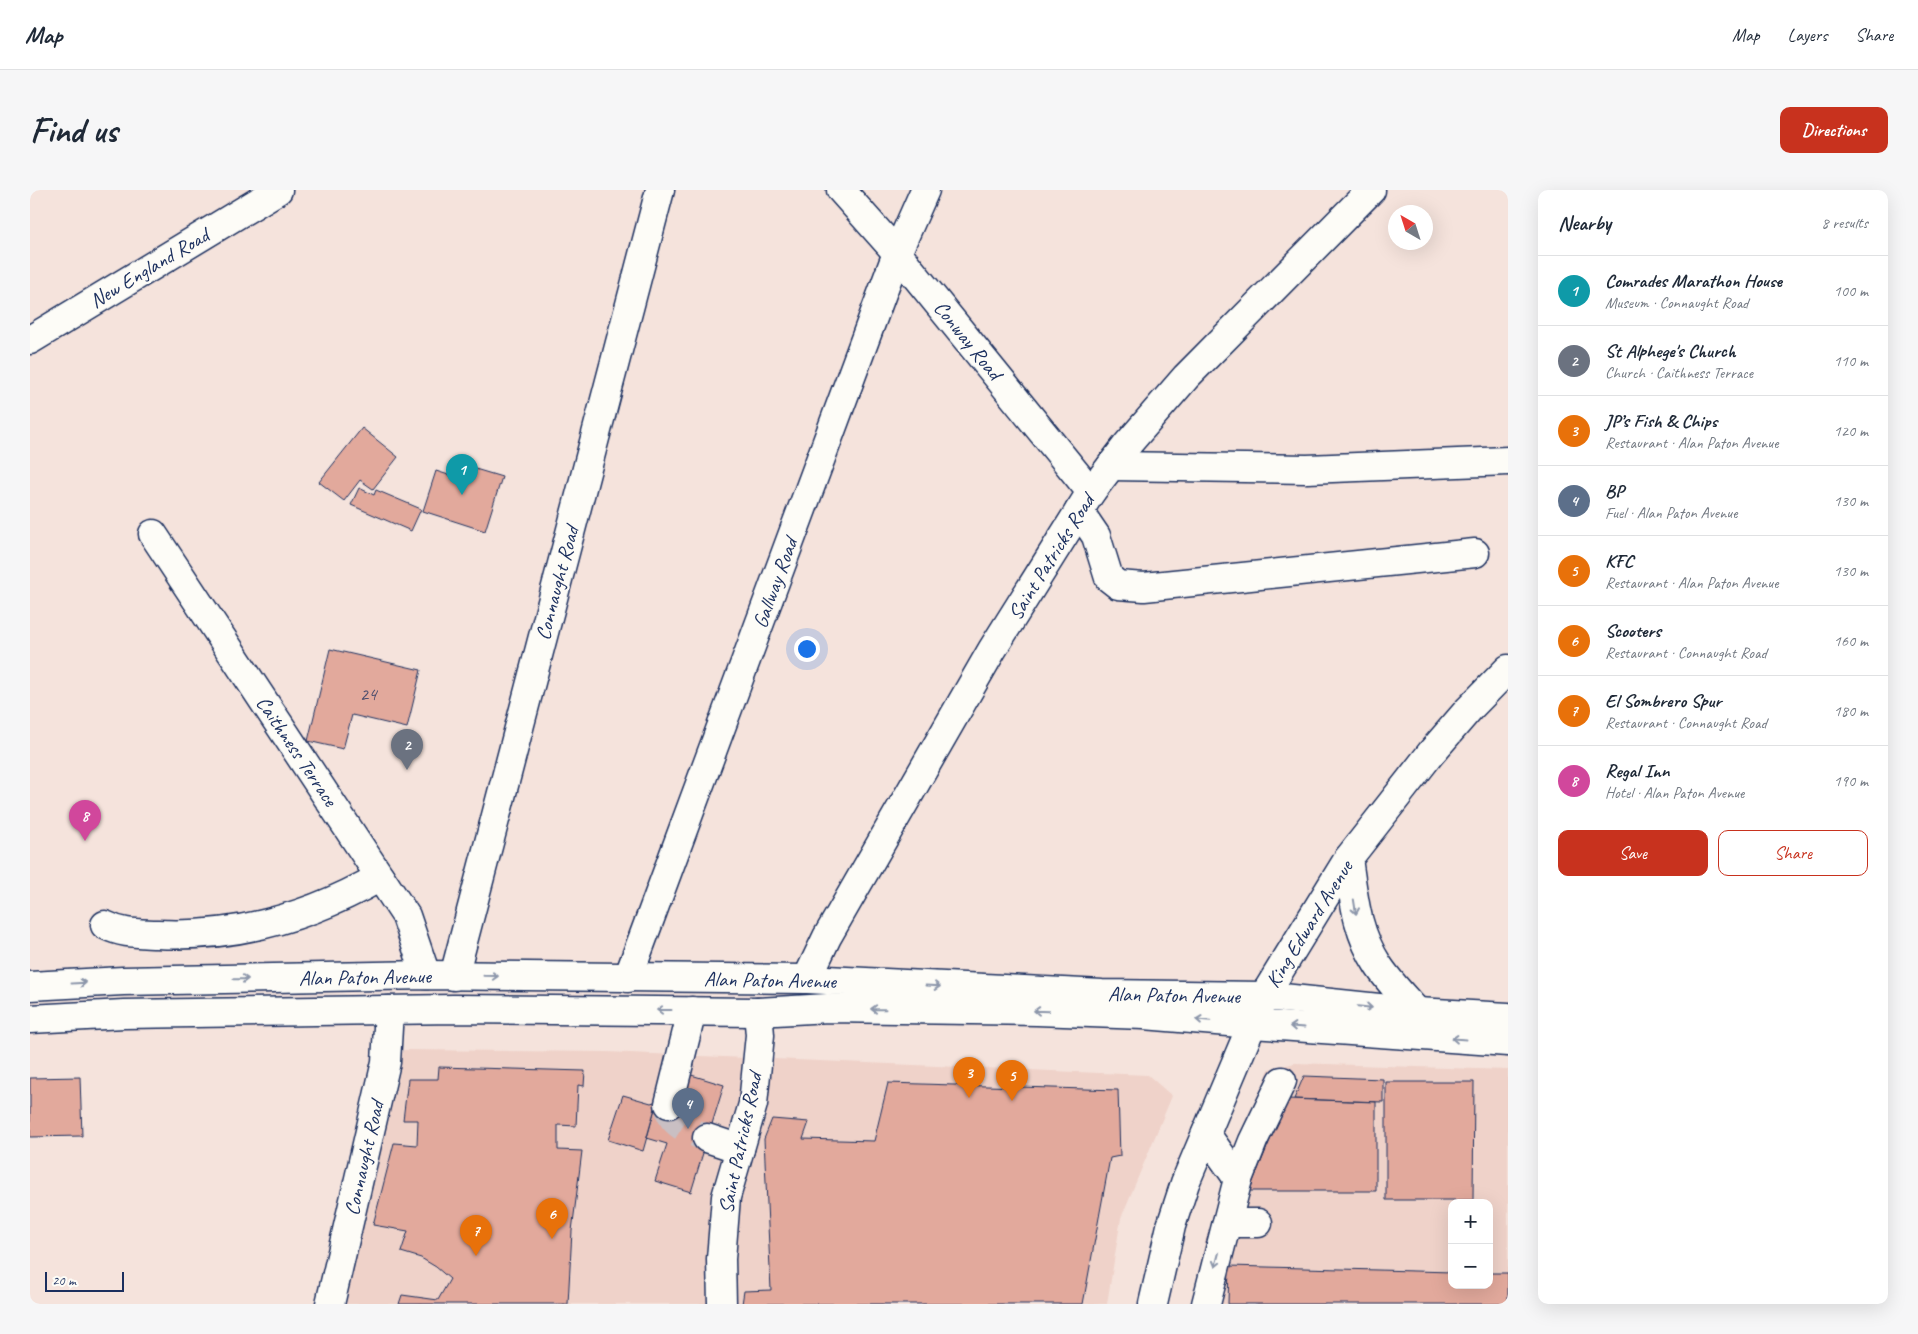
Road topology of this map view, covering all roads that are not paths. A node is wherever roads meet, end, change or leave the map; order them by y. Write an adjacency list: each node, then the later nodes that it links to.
1 (660, 190): 18 (street, Connaught Road)
2 (842, 190): 6 (street, Conway Road)
3 (925, 190): 6 (street, Gallway Road)
4 (1371, 190): 9 (street, Saint Patricks Road)
5 (273, 192): 7 (street, New England Road)
6 (897, 253): 10 (street, Conway Road); 19 (street, Gallway Road)
7 (30, 340)
8 (1508, 461): 9 (street)
9 (1111, 466): 10 (street, Saint Patricks Road)
10 (1085, 501): 12 (street, Conway Road); 20 (street, Saint Patricks Road)
11 (153, 534): 15 (street, Caithness Terrace)
12 (1475, 553)
13 (1508, 670): 14 (street, King Edward Avenue)
14 (1348, 859): 22 (street, King Edward Avenue); 26 (street, one-way to 26)
15 (380, 877): 16 (street); 17 (street, Caithness Terrace)
16 (105, 925)
17 (426, 974): 18 (street, Alan Paton Avenue); 21 (street, Alan Paton Avenue, one-way to 17)
18 (454, 976): 19 (street, Alan Paton Avenue, one-way to 19)
19 (628, 978): 20 (street, Alan Paton Avenue)
20 (807, 980): 22 (street, Alan Paton Avenue, one-way to 22)
21 (30, 986)
22 (1264, 996): 26 (street, Alan Paton Avenue, one-way to 26); 28 (street, King Edward Avenue)
23 (389, 1010): 24 (street, Alan Paton Avenue, one-way to 23); 27 (street, Alan Paton Avenue); 38 (street, Connaught Road)
24 (692, 1011): 25 (street, Alan Paton Avenue); 31 (street)
25 (758, 1012): 28 (street, Alan Paton Avenue, one-way to 25); 34 (street, Saint Patricks Road)
26 (1417, 1012): 29 (street, Alan Paton Avenue)
27 (30, 1018)
28 (1252, 1024): 29 (street, Alan Paton Avenue, one-way to 28); 32 (street, King Edward Avenue)
29 (1507, 1040)
30 (1282, 1080): 35 (street)
31 (669, 1104)
32 (1206, 1134): 35 (street); 40 (street, King Edward Avenue)
33 (707, 1138): 34 (street)
34 (740, 1149): 39 (street, Saint Patricks Road)
35 (1238, 1179): 36 (street)
36 (1226, 1222): 37 (street); 41 (street, one-way to 41)
37 (1258, 1223)
38 (330, 1304)
39 (722, 1304)
40 (1153, 1304)
41 (1206, 1304)

